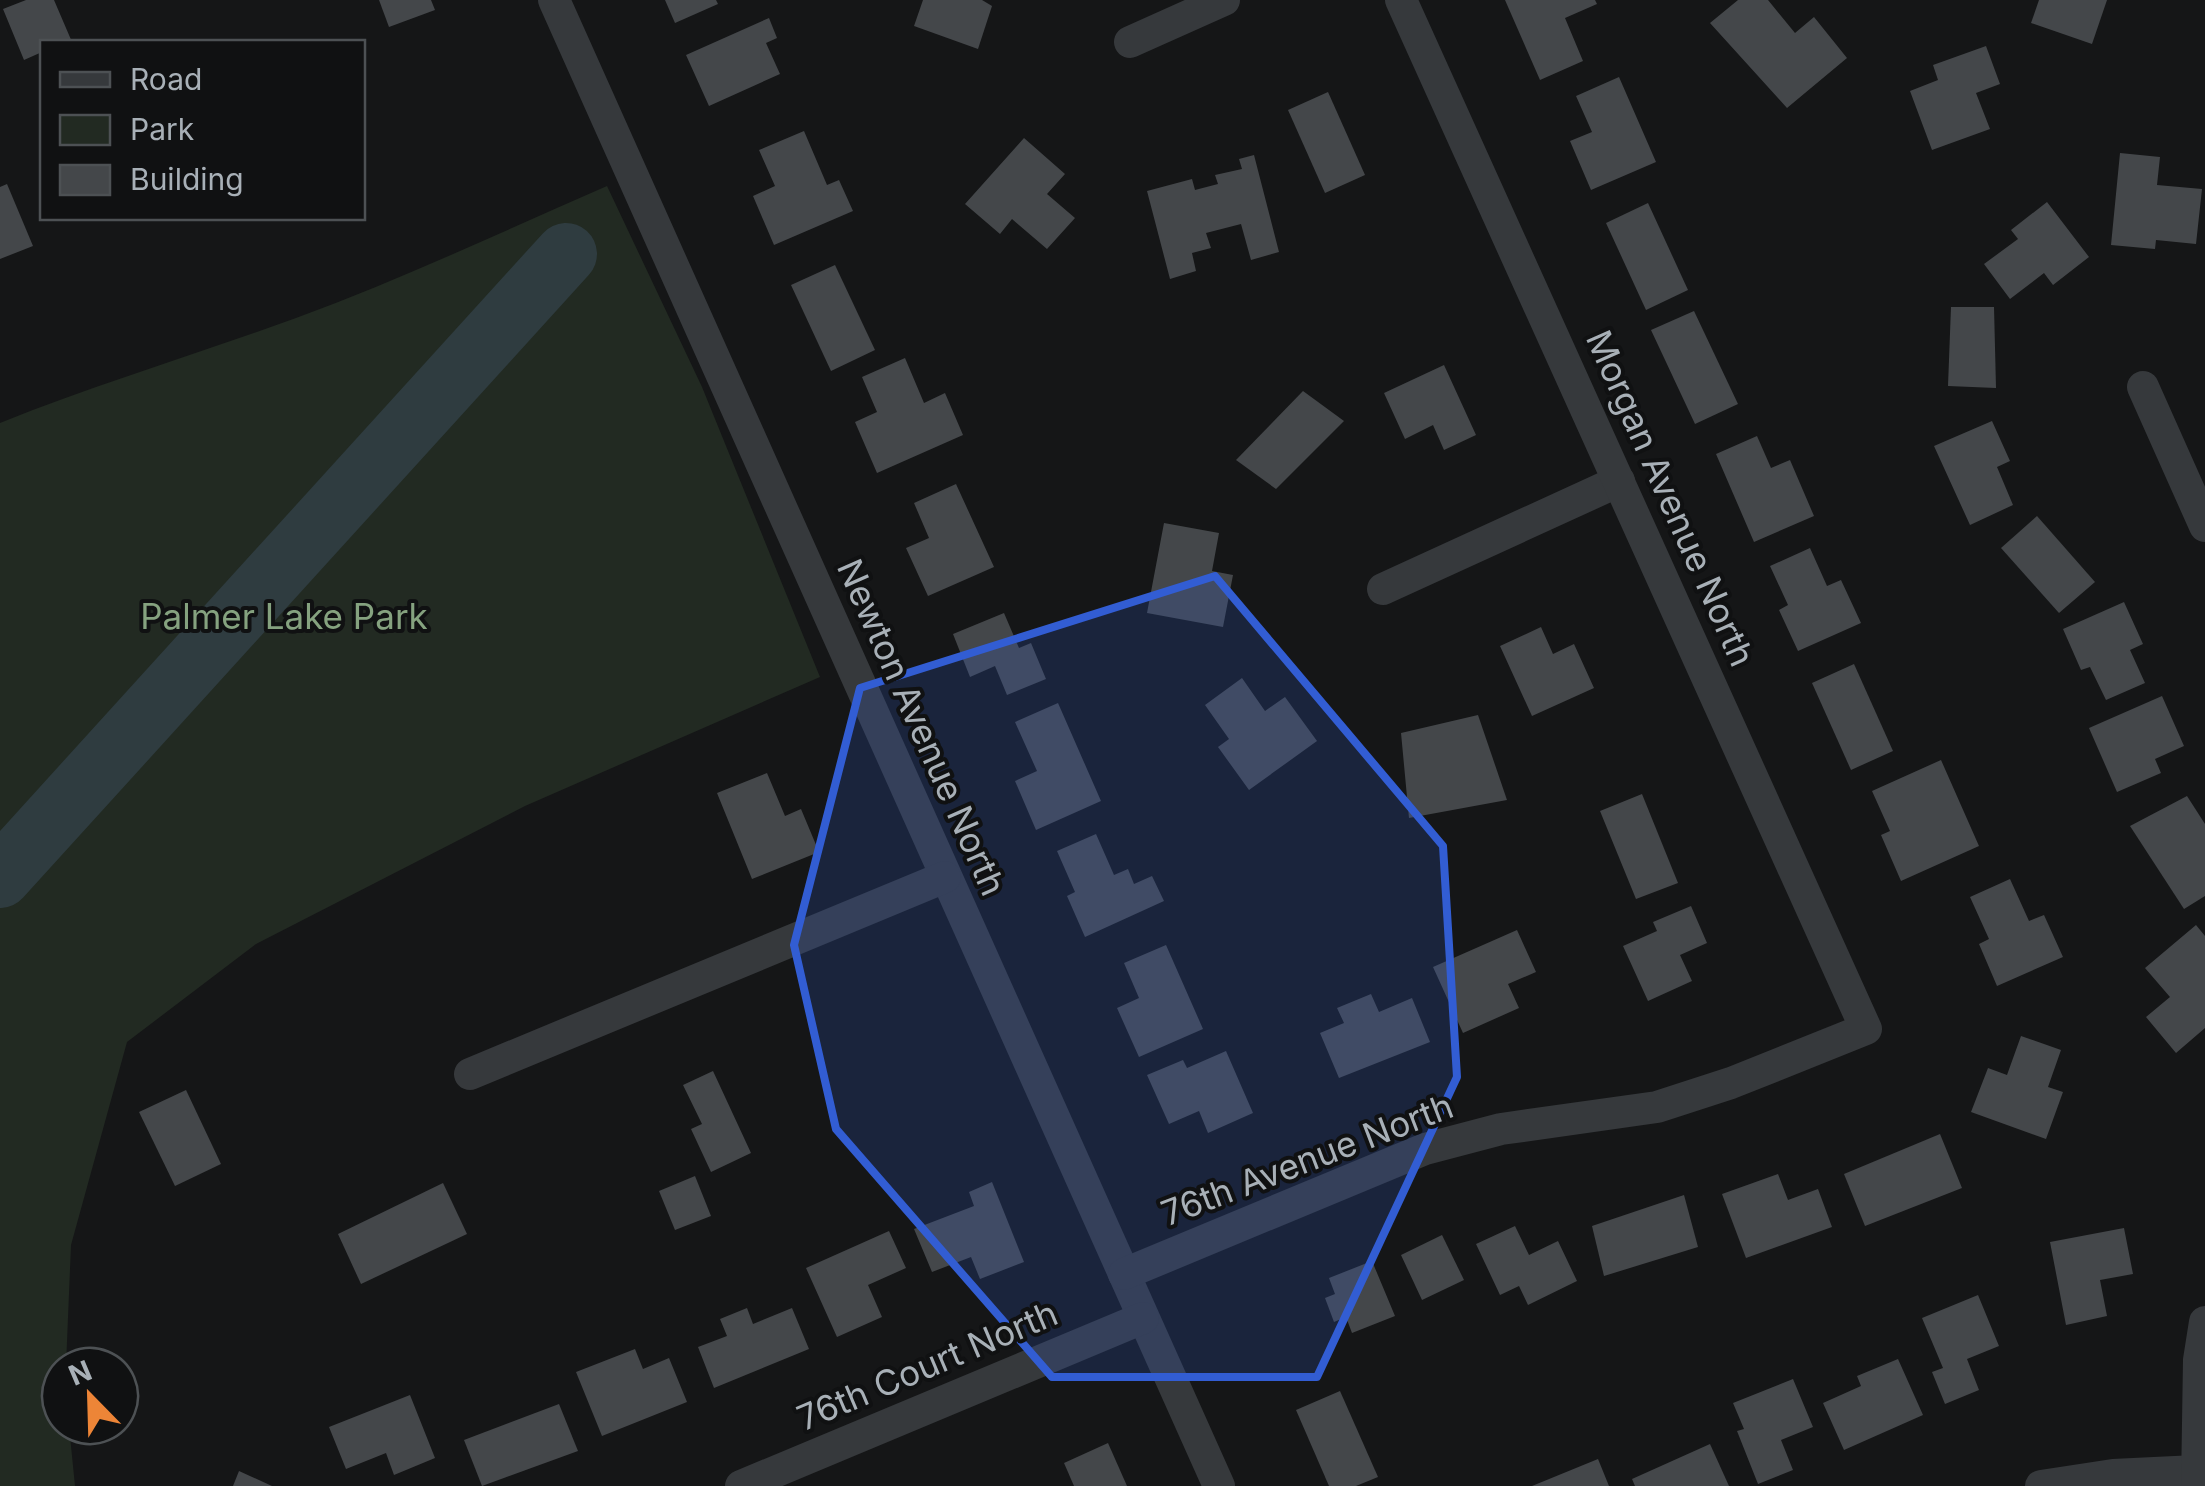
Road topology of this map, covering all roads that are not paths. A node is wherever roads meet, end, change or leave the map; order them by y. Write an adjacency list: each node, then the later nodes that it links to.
1 (554, 0): 9 (street, Newton Avenue North)
2 (1224, 0): 4 (street)
3 (1402, 0): 6 (street, Morgan Avenue North)
4 (1130, 42)
5 (2143, 387): 7 (street)
6 (1619, 481): 8 (street); 10 (street, Morgan Avenue North)
7 (2205, 526)
8 (1383, 589)
9 (946, 877): 11 (street); 12 (street, Newton Avenue North)
10 (1866, 1028): 12 (street, 76th Avenue North)
11 (470, 1074)
12 (1124, 1274): 13 (street, Newton Avenue North)
13 (1143, 1318): 16 (street, 76th Court North); 17 (street, Newton Avenue North)
14 (2205, 1322): 15 (street)
15 (2196, 1478): 18 (street)
16 (741, 1486)
17 (1219, 1486)
18 (2041, 1486)

